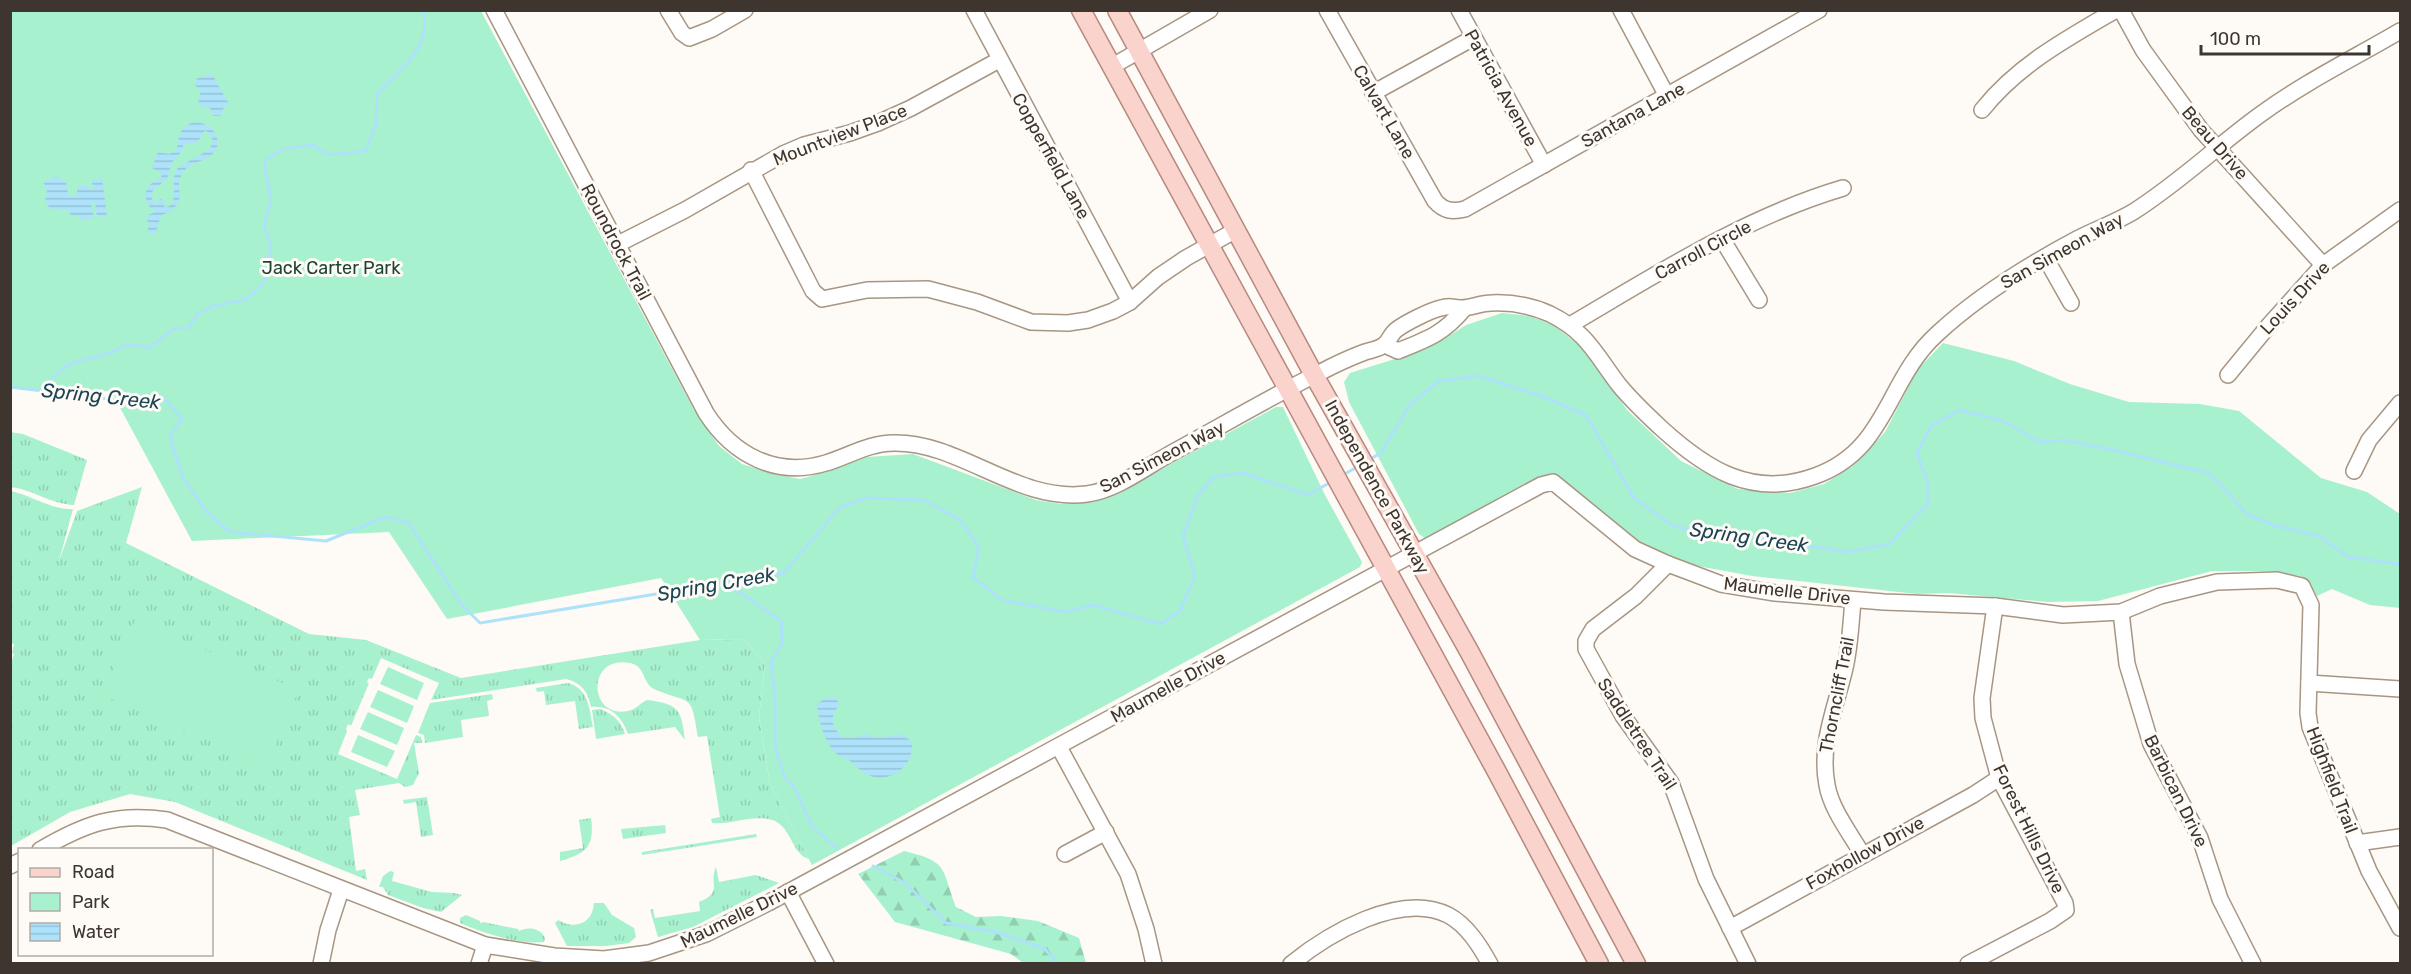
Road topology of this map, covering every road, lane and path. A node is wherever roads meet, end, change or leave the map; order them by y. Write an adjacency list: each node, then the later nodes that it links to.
1 (494, 10): 30 (street, Roundrock Trail)
2 (668, 10): 3 (street)
3 (745, 10)
4 (974, 10): 17 (street, Copperfield Lane)
5 (1081, 10): 18 (main road, Independence Parkway)
6 (1117, 10): 16 (main road, Independence Parkway)
7 (1210, 10): 16 (street)
8 (1327, 10): 19 (street, Calvart Lane)
9 (1459, 10): 15 (street, Patricia Avenue)
10 (1621, 10): 20 (street)
11 (1819, 10): 20 (street, Santana Lane)
12 (2116, 10): 21 (street)
13 (2121, 10): 22 (street, Beau Drive)
14 (2400, 31): 22 (street, San Simeon Way)
15 (1473, 38): 19 (street); 23 (street, Patricia Avenue)
16 (1138, 50): 18 (street); 28 (main road, Independence Parkway)
17 (999, 60): 24 (street, Mountview Place); 35 (street, Copperfield Lane)
18 (1111, 67): 31 (main road, Independence Parkway)
19 (1373, 93): 26 (street, Calvart Lane)
20 (1667, 96): 23 (street, Santana Lane)
21 (1982, 110)
22 (2217, 148): 32 (street, San Simeon Way); 33 (street, Beau Drive)
23 (1544, 165): 26 (street, Santana Lane)
24 (751, 170): 30 (street, Mountview Place); 35 (street)
25 (1843, 188): 29 (street, Carroll Circle)
26 (1445, 210)
27 (2400, 210): 33 (street, Louis Drive)
28 (1236, 230): 31 (street); 40 (main road, Independence Parkway)
29 (1722, 239): 34 (street); 38 (street, Carroll Circle)
30 (618, 244): 44 (street, Roundrock Trail)
31 (1208, 246): 35 (street); 42 (main road, Independence Parkway)
32 (2045, 257): 36 (street); 38 (street, San Simeon Way)
33 (2323, 265): 41 (street, Louis Drive)
34 (1759, 300)
35 (1130, 302)
36 (2071, 303)
37 (1464, 309): 38 (street, San Simeon Way); 39 (street, San Simeon Way); 39 (street, San Simeon Way)
38 (1570, 325)
39 (1385, 345): 40 (street, San Simeon Way)
40 (1314, 375): 42 (street, San Simeon Way); 46 (main road, Independence Parkway)
41 (2228, 375)
42 (1286, 390): 44 (street, San Simeon Way); 48 (main road, Independence Parkway)
43 (2400, 403): 45 (street)
44 (756, 459)
45 (2354, 471)
46 (1414, 553): 47 (street, Maumelle Drive); 48 (street, Maumelle Drive); 76 (main road, Independence Parkway)
47 (1668, 564): 50 (street, Maumelle Drive); 65 (street, Saddletree Trail)
48 (1386, 568): 55 (street, Maumelle Drive); 75 (main road, Independence Parkway)
49 (2302, 586): 52 (street, Maumelle Drive); 53 (street, Highfield Trail)
50 (1853, 600): 51 (street, Maumelle Drive); 62 (street, Thorncliff Trail)
51 (1995, 606): 52 (street, Maumelle Drive); 56 (street, Forest Hills Drive)
52 (2121, 612): 79 (street, Barbican Drive)
53 (2309, 683): 54 (street); 59 (street, Highfield Trail)
54 (2400, 689)
55 (1059, 747): 57 (street); 64 (street, Maumelle Drive)
56 (2000, 778): 62 (street, Foxhollow Drive); 78 (street, Forest Hills Drive)
57 (1106, 831): 61 (street); 72 (street)
58 (2400, 837): 59 (street)
59 (2357, 843): 66 (street, Highfield Trail)
60 (42, 848): 63 (street, Maumelle Drive)
61 (1065, 854)
62 (1862, 854): 65 (street, Foxhollow Drive)
63 (341, 890): 67 (street, Maumelle Drive); 69 (street)
64 (788, 892): 68 (street, Maumelle Drive); 71 (street)
65 (1730, 927): 77 (street, Saddletree Trail)
66 (2400, 928)
67 (485, 945): 68 (street, Maumelle Drive); 70 (street)
68 (651, 958)
69 (321, 963)
70 (479, 963)
71 (826, 963)
72 (1154, 963)
73 (1291, 963): 74 (street)
74 (1490, 963)
75 (1599, 963)
76 (1636, 963)
77 (1748, 963)
78 (1968, 963)
79 (2253, 963)

